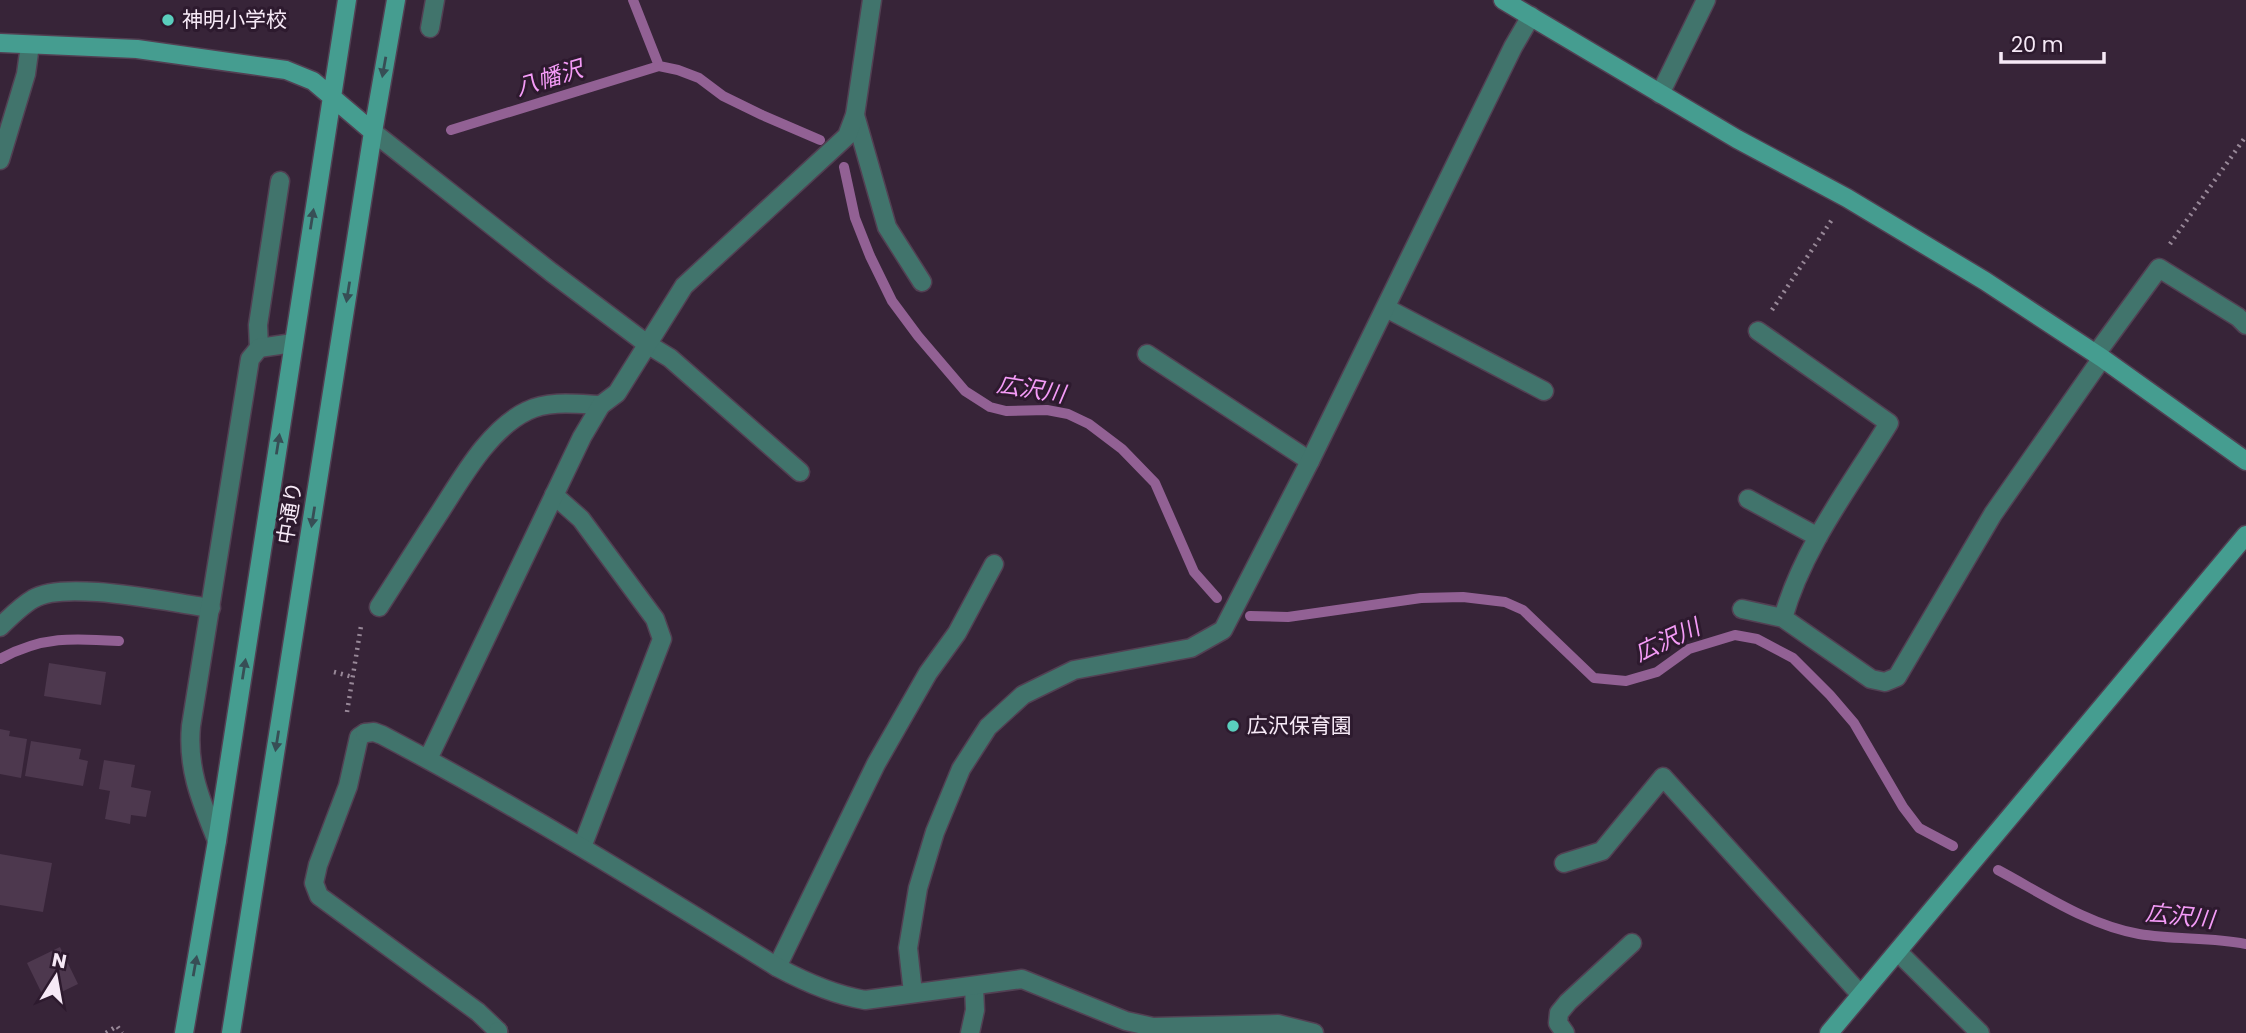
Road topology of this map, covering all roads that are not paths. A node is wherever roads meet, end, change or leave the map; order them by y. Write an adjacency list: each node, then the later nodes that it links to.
1 (347, 0): 12 (street, 中通り)
2 (396, 0): 14 (street, 中通り, one-way to 14)
3 (435, 0): 8 (street)
4 (872, 0): 13 (street)
5 (1503, 0): 7 (street)
6 (1706, 0): 11 (street)
7 (1531, 16): 11 (street); 18 (street)
8 (430, 28)
9 (0, 43): 10 (street)
10 (30, 45): 12 (street); 15 (street)
11 (1660, 94): 25 (street)
12 (331, 96): 14 (street); 21 (street, 中通り, one-way to 12)
13 (855, 115): 17 (street); 22 (street)
14 (373, 132): 22 (street); 53 (street, 中通り, one-way to 53)
15 (0, 160)
16 (281, 181): 23 (street)
17 (922, 282)
18 (1385, 308): 26 (street); 28 (street)
19 (2246, 325): 25 (street)
20 (1758, 331): 34 (street)
21 (293, 343): 23 (street); 42 (street, 中通り, one-way to 21)
22 (647, 344): 27 (street); 30 (street)
23 (259, 348): 37 (street)
24 (1147, 354): 28 (street)
25 (2099, 356): 29 (street); 39 (street)
26 (1544, 391)
27 (601, 405): 31 (street); 36 (street)
28 (1310, 461): 49 (street)
29 (2246, 461)
30 (800, 472)
31 (554, 495): 41 (street); 43 (street)
32 (1748, 499): 34 (street)
33 (2246, 535): 46 (street)
34 (1818, 537): 39 (street)
35 (994, 564): 47 (street)
36 (379, 607)
37 (211, 608): 40 (street); 42 (street)
38 (1742, 609): 39 (street)
39 (1783, 618)
40 (0, 627)
41 (428, 760): 43 (street); 51 (street)
42 (217, 841): 52 (street, 中通り, one-way to 42)
43 (582, 847): 47 (street)
44 (1564, 863): 50 (street)
45 (1632, 943): 56 (street)
46 (1898, 952): 50 (street); 58 (street)
47 (777, 967): 49 (street)
48 (974, 986): 49 (street); 54 (street); 55 (street)
49 (912, 993)
50 (1860, 994): 57 (street)
51 (498, 1032)
52 (184, 1033)
53 (232, 1033)
54 (970, 1033)
55 (1314, 1033)
56 (1564, 1033)
57 (1829, 1033)
58 (1980, 1033)

